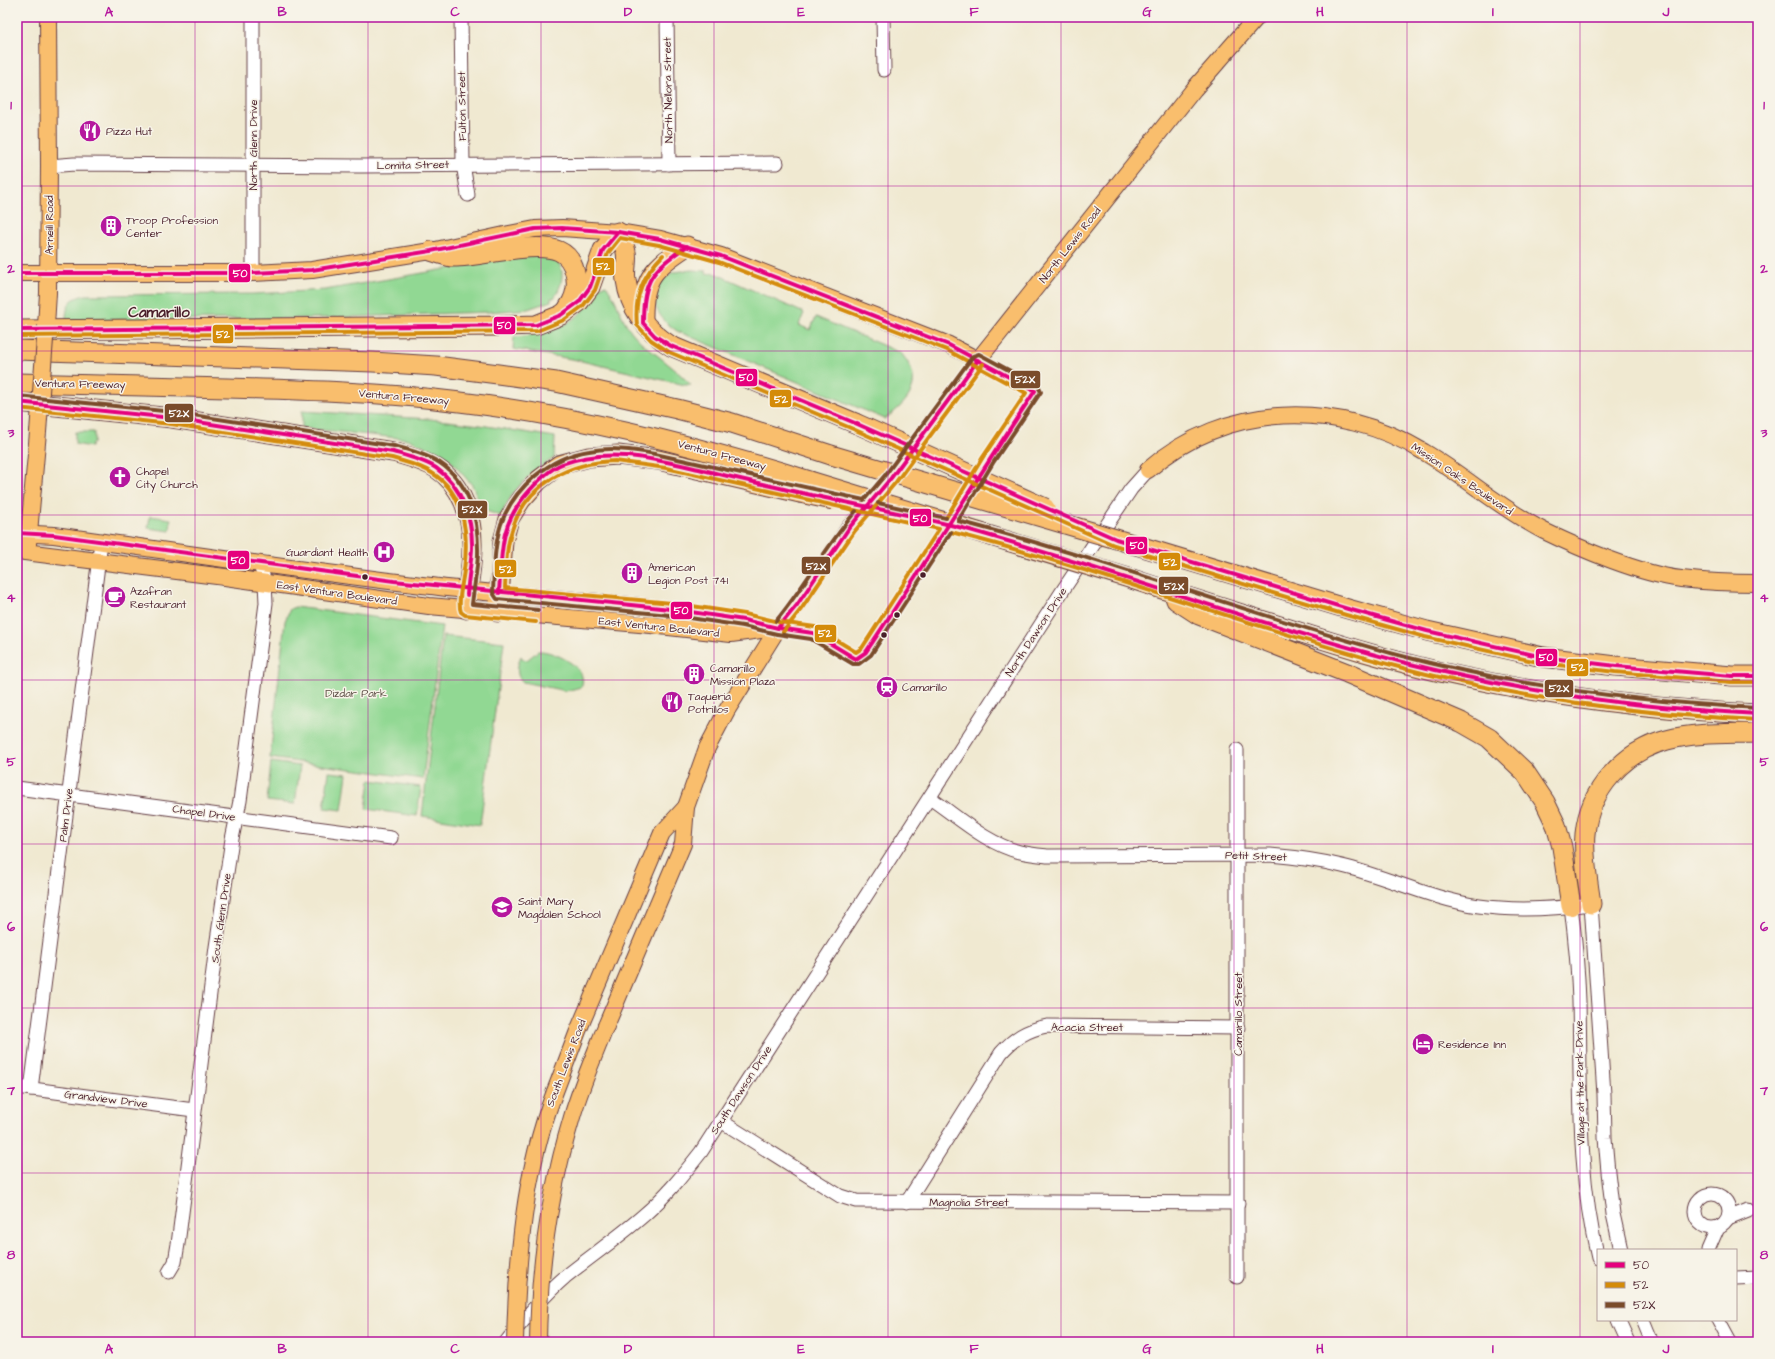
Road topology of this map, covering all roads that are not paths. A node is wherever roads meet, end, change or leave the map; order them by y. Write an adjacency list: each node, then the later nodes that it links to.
1 (48, 17): 12 (main road, Arneill Road)
2 (253, 17): 11 (street, North Glenn Drive)
3 (461, 17): 9 (street, Fulton Street)
4 (667, 17): 10 (street, North Nellora Street)
5 (884, 17): 7 (street)
6 (1257, 17): 24 (main road, North Lewis Road)
7 (884, 70)
8 (777, 163): 10 (street, Lomita Street)
9 (463, 164): 10 (street, Lomita Street); 11 (street, Lomita Street); 13 (street, Fulton Street)
10 (669, 164)
11 (252, 165): 12 (street, Lomita Street); 19 (street, North Glenn Drive)
12 (49, 166): 17 (main road, Arneill Road)
13 (468, 195)
14 (618, 232): 15 (main road); 16 (main road); 20 (highway); 21 (highway)
15 (687, 246): 21 (highway); 24 (main road)
16 (431, 251): 19 (main road); 20 (highway)
17 (48, 272): 18 (main road); 19 (main road); 30 (main road, Arneill Road, bridge)
18 (17, 273)
19 (253, 273)
20 (564, 313): 22 (highway)
21 (643, 323): 31 (highway, bridge)
22 (17, 330)
23 (17, 350): 31 (highway, bridge)
24 (978, 360): 28 (main road, North Lewis Road)
25 (17, 383): 29 (highway, Ventura Freeway)
26 (17, 402): 39 (highway)
27 (1148, 470): 37 (main road, Mission Oaks Boulevard); 50 (street, North Dawson Drive)
28 (891, 478): 43 (main road, South Lewis Road)
29 (805, 487): 38 (highway, bridge); 40 (highway)
30 (23, 533): 32 (main road); 33 (main road, Arneill Road)
31 (1116, 539): 44 (highway)
32 (101, 542): 34 (street, Palm Drive); 35 (main road, East Ventura Boulevard)
33 (22, 551): 34 (main road, East Ventura Boulevard)
34 (99, 561): 36 (main road, East Ventura Boulevard); 49 (street, Palm Drive)
35 (260, 564): 36 (street, South Glenn Drive); 39 (main road, East Ventura Boulevard)
36 (265, 583): 41 (main road, East Ventura Boulevard); 52 (street, South Glenn Drive)
37 (1758, 583)
38 (1160, 589): 45 (highway); 56 (highway)
39 (467, 590): 40 (main road, East Ventura Boulevard); 41 (highway)
40 (499, 593): 42 (highway); 43 (main road, East Ventura Boulevard)
41 (466, 609): 42 (main road, East Ventura Boulevard)
42 (498, 612): 43 (main road, East Ventura Boulevard)
43 (778, 628): 51 (main road, South Lewis Road)
44 (1758, 676)
45 (1758, 714)
46 (1758, 733): 55 (highway)
47 (1237, 750): 54 (street, Camarillo Street)
48 (17, 788): 49 (street, Chapel Drive)
49 (69, 794): 52 (street, Chapel Drive); 59 (street, Palm Drive)
50 (930, 798): 54 (street, Petit Street); 61 (street, South Dawson Drive)
51 (686, 807): 79 (main road, South Lewis Road, bridge); 80 (main road, South Lewis Road, bridge)
52 (237, 818): 53 (street, Chapel Drive); 60 (street, South Glenn Drive)
53 (391, 838)
54 (1237, 855): 56 (street, Petit Street); 57 (street, Camarillo Street)
55 (1590, 904): 56 (street, Petit Street); 69 (street, Village at the Park Drive)
56 (1572, 906): 70 (street, Village at the Park Drive)
57 (1238, 1028): 62 (street, Acacia Street); 63 (street, Camarillo Street)
58 (17, 1087): 59 (street, Grandview Drive)
59 (31, 1089): 60 (street, Grandview Drive)
60 (194, 1110): 71 (street, South Glenn Drive)
61 (721, 1121): 62 (street, Magnolia Street); 78 (street, South Dawson Drive)
62 (907, 1202): 63 (street, Magnolia Street)
63 (1238, 1203): 72 (street, Camarillo Street)
64 (1728, 1205): 65 (street); 65 (street); 66 (street)
65 (1728, 1218): 67 (street)
66 (1705, 1227): 67 (street); 68 (street)
67 (1718, 1227): 68 (street)
68 (1708, 1248)
69 (1621, 1249)
70 (1597, 1253)
71 (169, 1272)
72 (1237, 1277)
73 (1737, 1278): 74 (street)
74 (1758, 1278)
75 (1618, 1321): 81 (street)
76 (1644, 1321): 82 (street)
77 (1719, 1321): 83 (street)
78 (506, 1342)
79 (515, 1342)
80 (538, 1342)
81 (1628, 1342)
82 (1652, 1342)
83 (1730, 1342)

